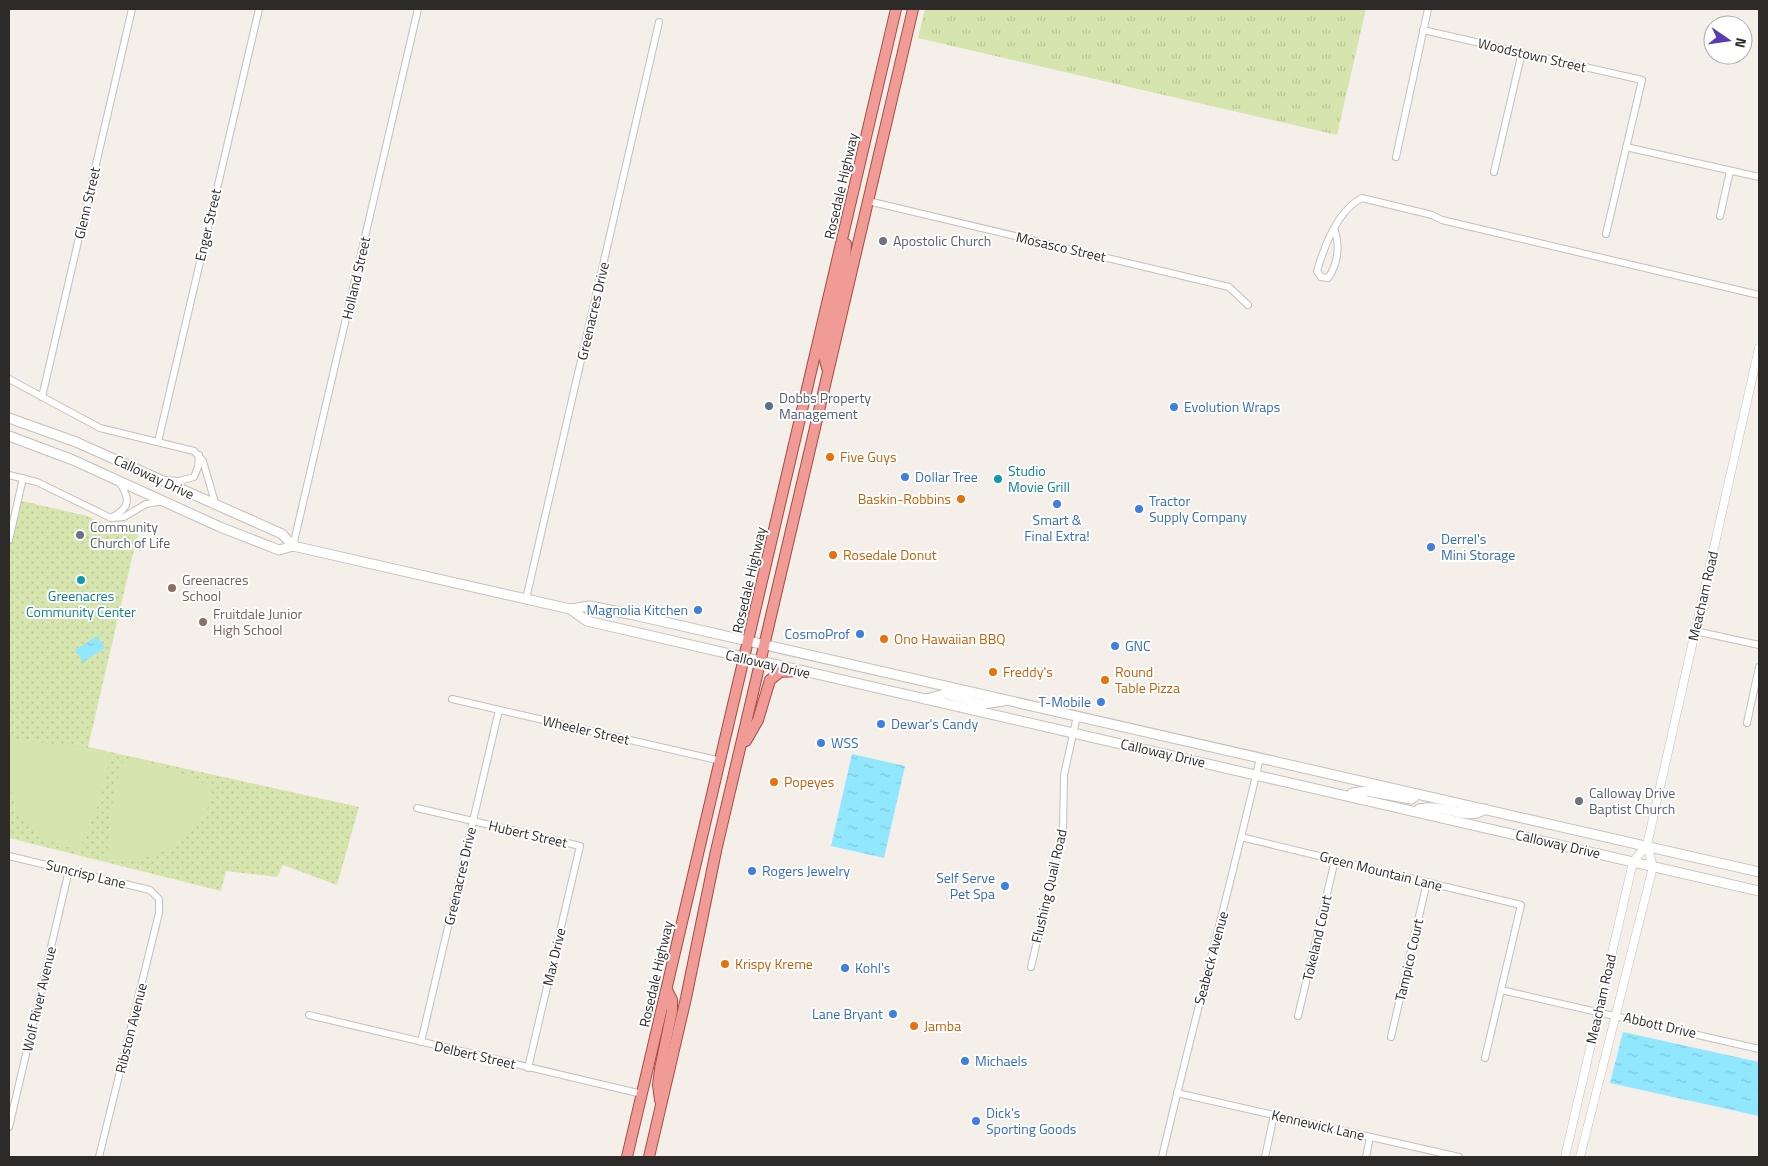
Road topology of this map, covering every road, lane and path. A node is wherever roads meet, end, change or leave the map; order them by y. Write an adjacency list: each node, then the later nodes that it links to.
1 (132, 9): 28 (street, Glenn Street)
2 (259, 9): 31 (street, Enger Street)
3 (418, 9): 42 (street, Holland Street)
4 (896, 9): 18 (main road, Rosedale Highway)
5 (906, 9): 11 (main road)
6 (913, 9): 11 (main road)
7 (1428, 9): 9 (street)
8 (659, 22): 43 (street, Greenacres Drive)
9 (1423, 30): 10 (street, Woodstown Street); 13 (street)
10 (1522, 52): 12 (street, Woodstown Street); 15 (street)
11 (901, 61): 17 (main road)
12 (1626, 147): 14 (street); 21 (street)
13 (1396, 157)
14 (1730, 171): 16 (street); 19 (street)
15 (1494, 172)
16 (1759, 177)
17 (868, 201): 23 (street, Mosasco Street); 26 (main road)
18 (849, 210): 25 (main road, Rosedale Highway); 26 (main road)
19 (1720, 216)
20 (1335, 231): 20 (street); 22 (street)
21 (1606, 234)
22 (1759, 295)
23 (1248, 306)
24 (1759, 348): 45 (street, Meacham Road)
25 (812, 370): 32 (main road); 46 (main road, Rosedale Highway)
26 (828, 371): 32 (main road)
27 (9, 379): 28 (street)
28 (42, 397): 31 (street)
29 (9, 418): 37 (main road, Calloway Drive)
30 (9, 436): 36 (main road, Calloway Drive)
31 (158, 442): 33 (street)
32 (810, 450): 47 (main road)
33 (199, 455): 37 (street); 39 (street)
34 (9, 475): 35 (street)
35 (23, 478): 40 (street); 41 (street)
36 (117, 478): 38 (main road, Calloway Drive); 40 (street)
37 (157, 478): 39 (main road, Calloway Drive)
38 (163, 501): 40 (street); 42 (main road, Calloway Drive)
39 (216, 506): 42 (main road, Calloway Drive)
40 (111, 518)
41 (9, 540)
42 (293, 546): 43 (main road, Calloway Drive)
43 (526, 599): 44 (main road, Calloway Drive)
44 (570, 609): 46 (main road, Calloway Drive); 49 (main road, Calloway Drive)
45 (1695, 631): 48 (street); 71 (street, Meacham Road)
46 (750, 640): 47 (main road, Calloway Drive); 49 (main road, Rosedale Highway)
47 (765, 644): 50 (main road); 55 (main road, Calloway Drive)
48 (1759, 645)
49 (745, 659): 50 (main road, Calloway Drive); 61 (main road, Rosedale Highway)
50 (761, 663): 52 (main road, Calloway Drive); 62 (main road)
51 (1759, 668): 58 (street)
52 (797, 671): 54 (main road, Calloway Drive); 62 (main road)
53 (452, 699): 56 (street, Wheeler Street)
54 (926, 699): 55 (main road); 59 (main road, Calloway Drive)
55 (1011, 701): 57 (main road, Calloway Drive)
56 (499, 710): 61 (street, Wheeler Street); 69 (street, Greenacres Drive)
57 (1076, 716): 59 (street, Flushing Quail Road); 60 (main road, Calloway Drive)
58 (1747, 723)
59 (1073, 732): 63 (main road, Calloway Drive); 82 (street, Flushing Quail Road)
60 (1260, 758): 63 (street, Seabeck Avenue); 65 (main road, Calloway Drive)
61 (721, 761): 83 (main road, Rosedale Highway)
62 (737, 763): 96 (main road)
63 (1256, 774): 64 (main road, Calloway Drive); 70 (street, Seabeck Avenue)
64 (1344, 794): 65 (main road); 67 (main road, Calloway Drive)
65 (1418, 794): 68 (main road, Calloway Drive)
66 (418, 808): 69 (street, Hubert Street)
67 (1411, 809): 68 (main road); 75 (main road, Calloway Drive)
68 (1485, 809): 71 (main road, Calloway Drive)
69 (473, 821): 72 (street, Hubert Street); 90 (street, Greenacres Drive)
70 (1241, 837): 74 (street, Green Mountain Lane); 94 (street, Seabeck Avenue)
71 (1647, 845): 75 (street, Meacham Road); 76 (street, Meacham Road); 78 (main road, Calloway Drive)
72 (580, 846): 93 (street, Max Drive)
73 (9, 856): 77 (street, Suncrisp Lane)
74 (1335, 860): 79 (street, Green Mountain Lane); 88 (street, Tokeland Court)
75 (1633, 862): 76 (main road, Calloway Drive); 85 (street, Meacham Road)
76 (1653, 867): 80 (main road, Calloway Drive); 87 (street, Meacham Road)
77 (68, 870): 81 (street, Suncrisp Lane); 98 (street, Wolf River Avenue)
78 (1759, 872)
79 (1427, 882): 84 (street, Green Mountain Lane); 89 (street, Tampico Court)
80 (1759, 891)
81 (159, 899): 100 (street, Ribston Avenue)
82 (1031, 968)
83 (667, 990): 95 (main road, Rosedale Highway); 96 (main road)
84 (1501, 990): 85 (street, Abbott Drive); 92 (street)
85 (1599, 1011): 87 (street, Abbott Drive); 107 (street, Meacham Road)
86 (309, 1015): 90 (street, Delbert Street)
87 (1616, 1015): 91 (street, Abbott Drive); 108 (street, Meacham Road)
88 (1298, 1016)
89 (1391, 1037)
90 (421, 1042): 93 (street, Delbert Street)
91 (1759, 1049)
92 (1485, 1058)
93 (528, 1068): 95 (street, Delbert Street)
94 (1177, 1093): 97 (street, Kennewick Lane); 103 (street, Seabeck Avenue)
95 (642, 1094): 101 (main road, Rosedale Highway)
96 (661, 1106): 102 (main road)
97 (1274, 1115): 99 (street, Kennewick Lane); 104 (street)
98 (9, 1127)
99 (1370, 1137): 105 (street); 106 (street, Kennewick Lane)
100 (99, 1157)
101 (627, 1157)
102 (649, 1157)
103 (1162, 1157)
104 (1265, 1157)
105 (1366, 1157)
106 (1460, 1157)
107 (1564, 1157)
108 (1580, 1157)

